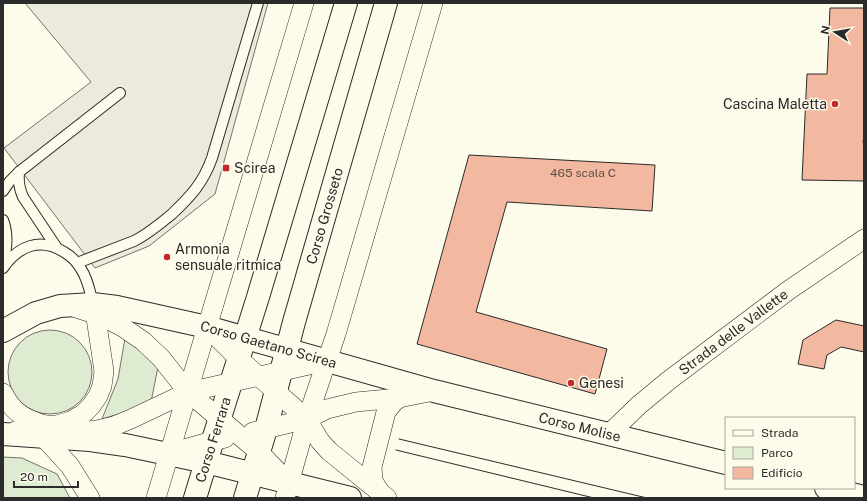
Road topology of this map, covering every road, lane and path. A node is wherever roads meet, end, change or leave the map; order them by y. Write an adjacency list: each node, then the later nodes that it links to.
1 (258, 3): 12 (lane)
2 (304, 3): 15 (street)
3 (346, 3): 17 (street)
4 (386, 3): 18 (street, Corso Grosseto)
5 (433, 3): 20 (street)
6 (120, 93): 7 (lane)
7 (19, 172): 8 (lane); 11 (lane)
8 (3, 191)
9 (3, 220): 13 (lane)
10 (864, 239): 34 (street, Strada delle Vallette)
11 (58, 248): 12 (lane); 13 (lane)
12 (77, 263): 14 (lane)
13 (3, 268)
14 (94, 309): 15 (street, Corso Gaetano Scirea); 16 (street, Corso Gaetano Scirea); 25 (street); 30 (street, Corso Gaetano Scirea)
15 (207, 327): 17 (street, Corso Gaetano Scirea); 19 (street); 25 (street)
16 (4, 332)
17 (246, 338): 18 (street, Corso Gaetano Scirea); 19 (street)
18 (286, 350): 20 (street, Corso Gaetano Scirea); 23 (street, Corso Grosseto)
19 (239, 359): 21 (street); 22 (street)
20 (327, 361): 23 (street, Corso Gaetano Scirea); 24 (street, Corso Molise); 29 (street)
21 (258, 376): 22 (street, Corso Gaetano Scirea); 23 (street)
22 (232, 382): 25 (street, Corso Gaetano Scirea); 28 (street, Corso Ferrara)
23 (278, 382): 29 (street); 31 (street, Corso Grosseto)
24 (434, 391): 27 (street, Corso Molise); 34 (street, Corso Molise)
25 (188, 392): 28 (street); 32 (street, Corso Gaetano Scirea); 39 (street)
26 (3, 393): 30 (street)
27 (400, 398): 29 (street, Corso Molise); 45 (street)
28 (220, 418): 35 (street); 36 (street, Corso Ferrara)
29 (307, 419): 31 (street, Corso Molise); 44 (street); 45 (street)
30 (37, 427): 32 (street, Corso Gaetano Scirea); 33 (street, Corso Gaetano Scirea); 37 (street, Corso Gaetano Scirea); 47 (street)
31 (266, 430): 35 (street, Corso Molise); 38 (street)
32 (75, 432): 37 (street, Corso Gaetano Scirea)
33 (4, 434)
34 (609, 434): 41 (street, Corso Molise)
35 (240, 435): 36 (street, Corso Molise); 38 (street)
36 (213, 441): 39 (street, Corso Molise); 40 (street, Corso Ferrara)
37 (113, 442): 39 (street, Corso Gaetano Scirea)
38 (259, 452): 42 (street); 44 (street)
39 (170, 453): 40 (street, Corso Gaetano Scirea); 48 (street)
40 (206, 462): 42 (street, Corso Gaetano Scirea); 49 (street, Corso Ferrara)
41 (725, 463)
42 (252, 474): 44 (street, Corso Gaetano Scirea); 50 (street)
43 (830, 489): 46 (street)
44 (288, 491): 51 (street)
45 (384, 495)
46 (864, 497)
47 (90, 498)
48 (156, 498)
49 (195, 498)
50 (245, 498)
51 (350, 498)

